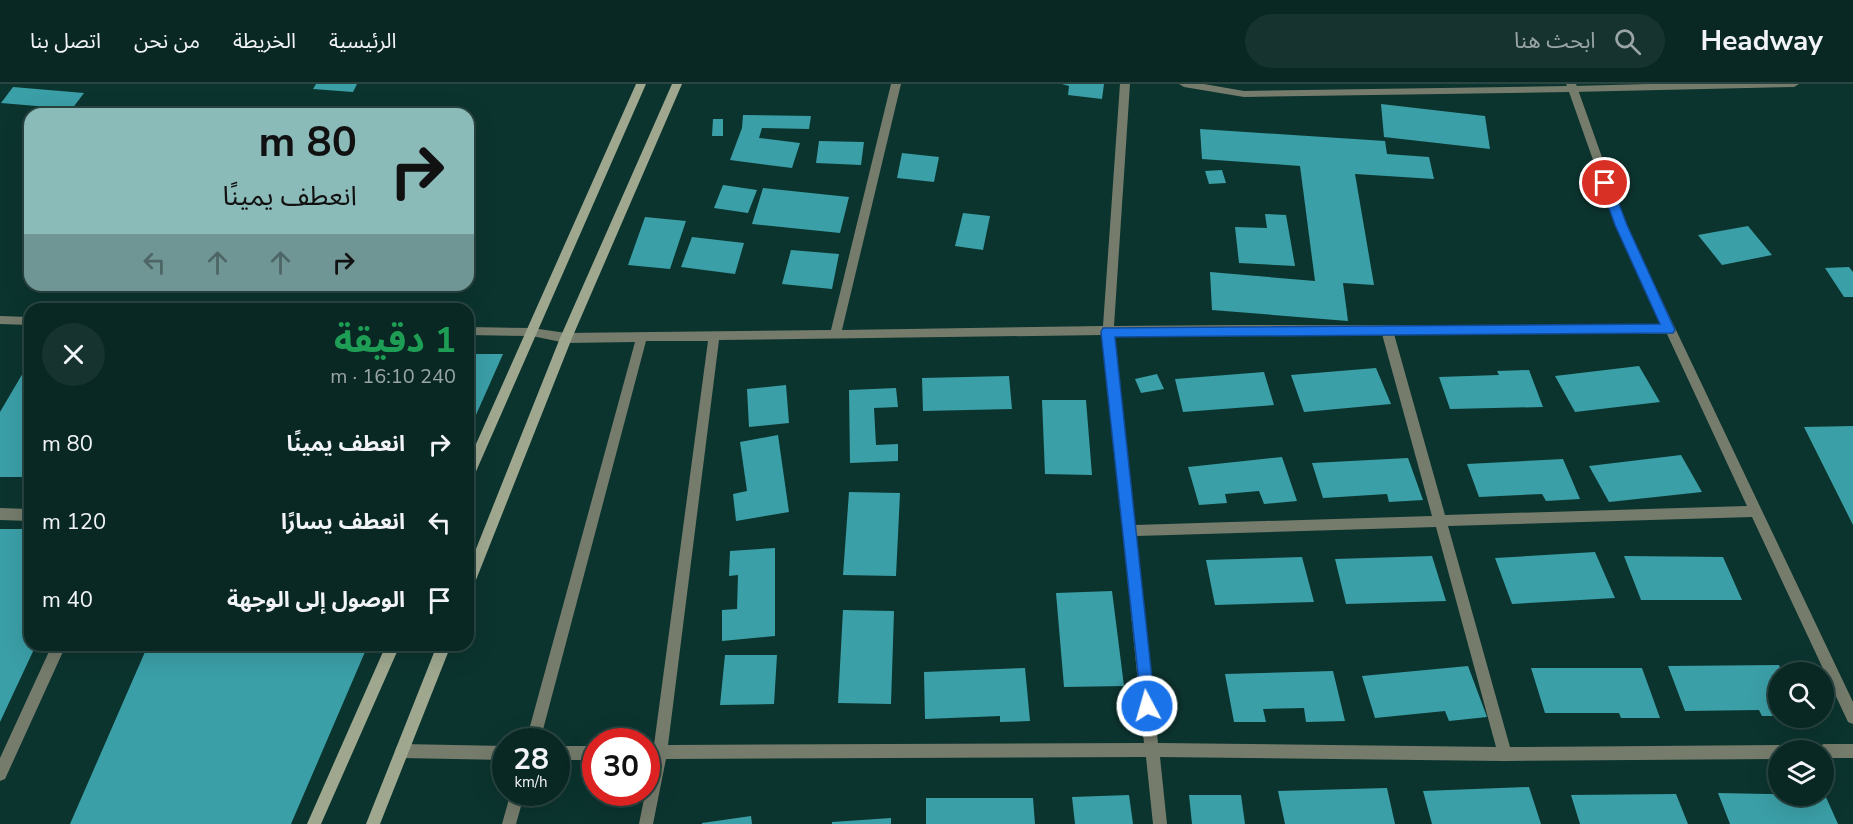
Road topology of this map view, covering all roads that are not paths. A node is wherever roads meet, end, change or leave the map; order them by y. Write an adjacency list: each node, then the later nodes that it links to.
1 (641, 84): 13 (main road)
2 (677, 84): 18 (main road)
3 (896, 84): 15 (street)
4 (1125, 84): 14 (street)
5 (1184, 84): 7 (street)
6 (1794, 84): 7 (street)
7 (1571, 87): 11 (street)
8 (0, 320): 9 (street)
9 (24, 321)
10 (1386, 330): 11 (street); 14 (street); 23 (street)
11 (1669, 330): 20 (street)
12 (474, 331): 13 (street)
13 (532, 332): 18 (street); 19 (main road)
14 (1108, 332): 15 (street); 24 (street)
15 (836, 333): 16 (street)
16 (714, 335): 17 (street); 31 (street)
17 (642, 336): 18 (street); 30 (street)
18 (566, 338): 25 (main road)
19 (474, 462)
20 (1756, 511): 23 (street); 29 (street)
21 (0, 514): 22 (street)
22 (24, 515)
23 (1441, 521): 24 (street); 39 (street)
24 (1129, 531): 32 (street)
25 (474, 570)
26 (56, 651): 40 (street)
27 (390, 651): 43 (main road)
28 (442, 651): 33 (main road)
29 (1853, 717)
30 (536, 728)
31 (657, 728)
32 (1152, 750): 36 (street); 39 (street); 47 (street)
33 (402, 751): 38 (street); 44 (main road)
34 (1834, 751): 35 (street)
35 (1853, 751)
36 (660, 752)
37 (1768, 752): 39 (street)
38 (492, 753)
39 (1505, 754)
40 (0, 774)
41 (514, 806): 45 (street)
42 (648, 806): 46 (street)
43 (314, 824)
44 (373, 824)
45 (509, 824)
46 (646, 824)
47 (1160, 824)

